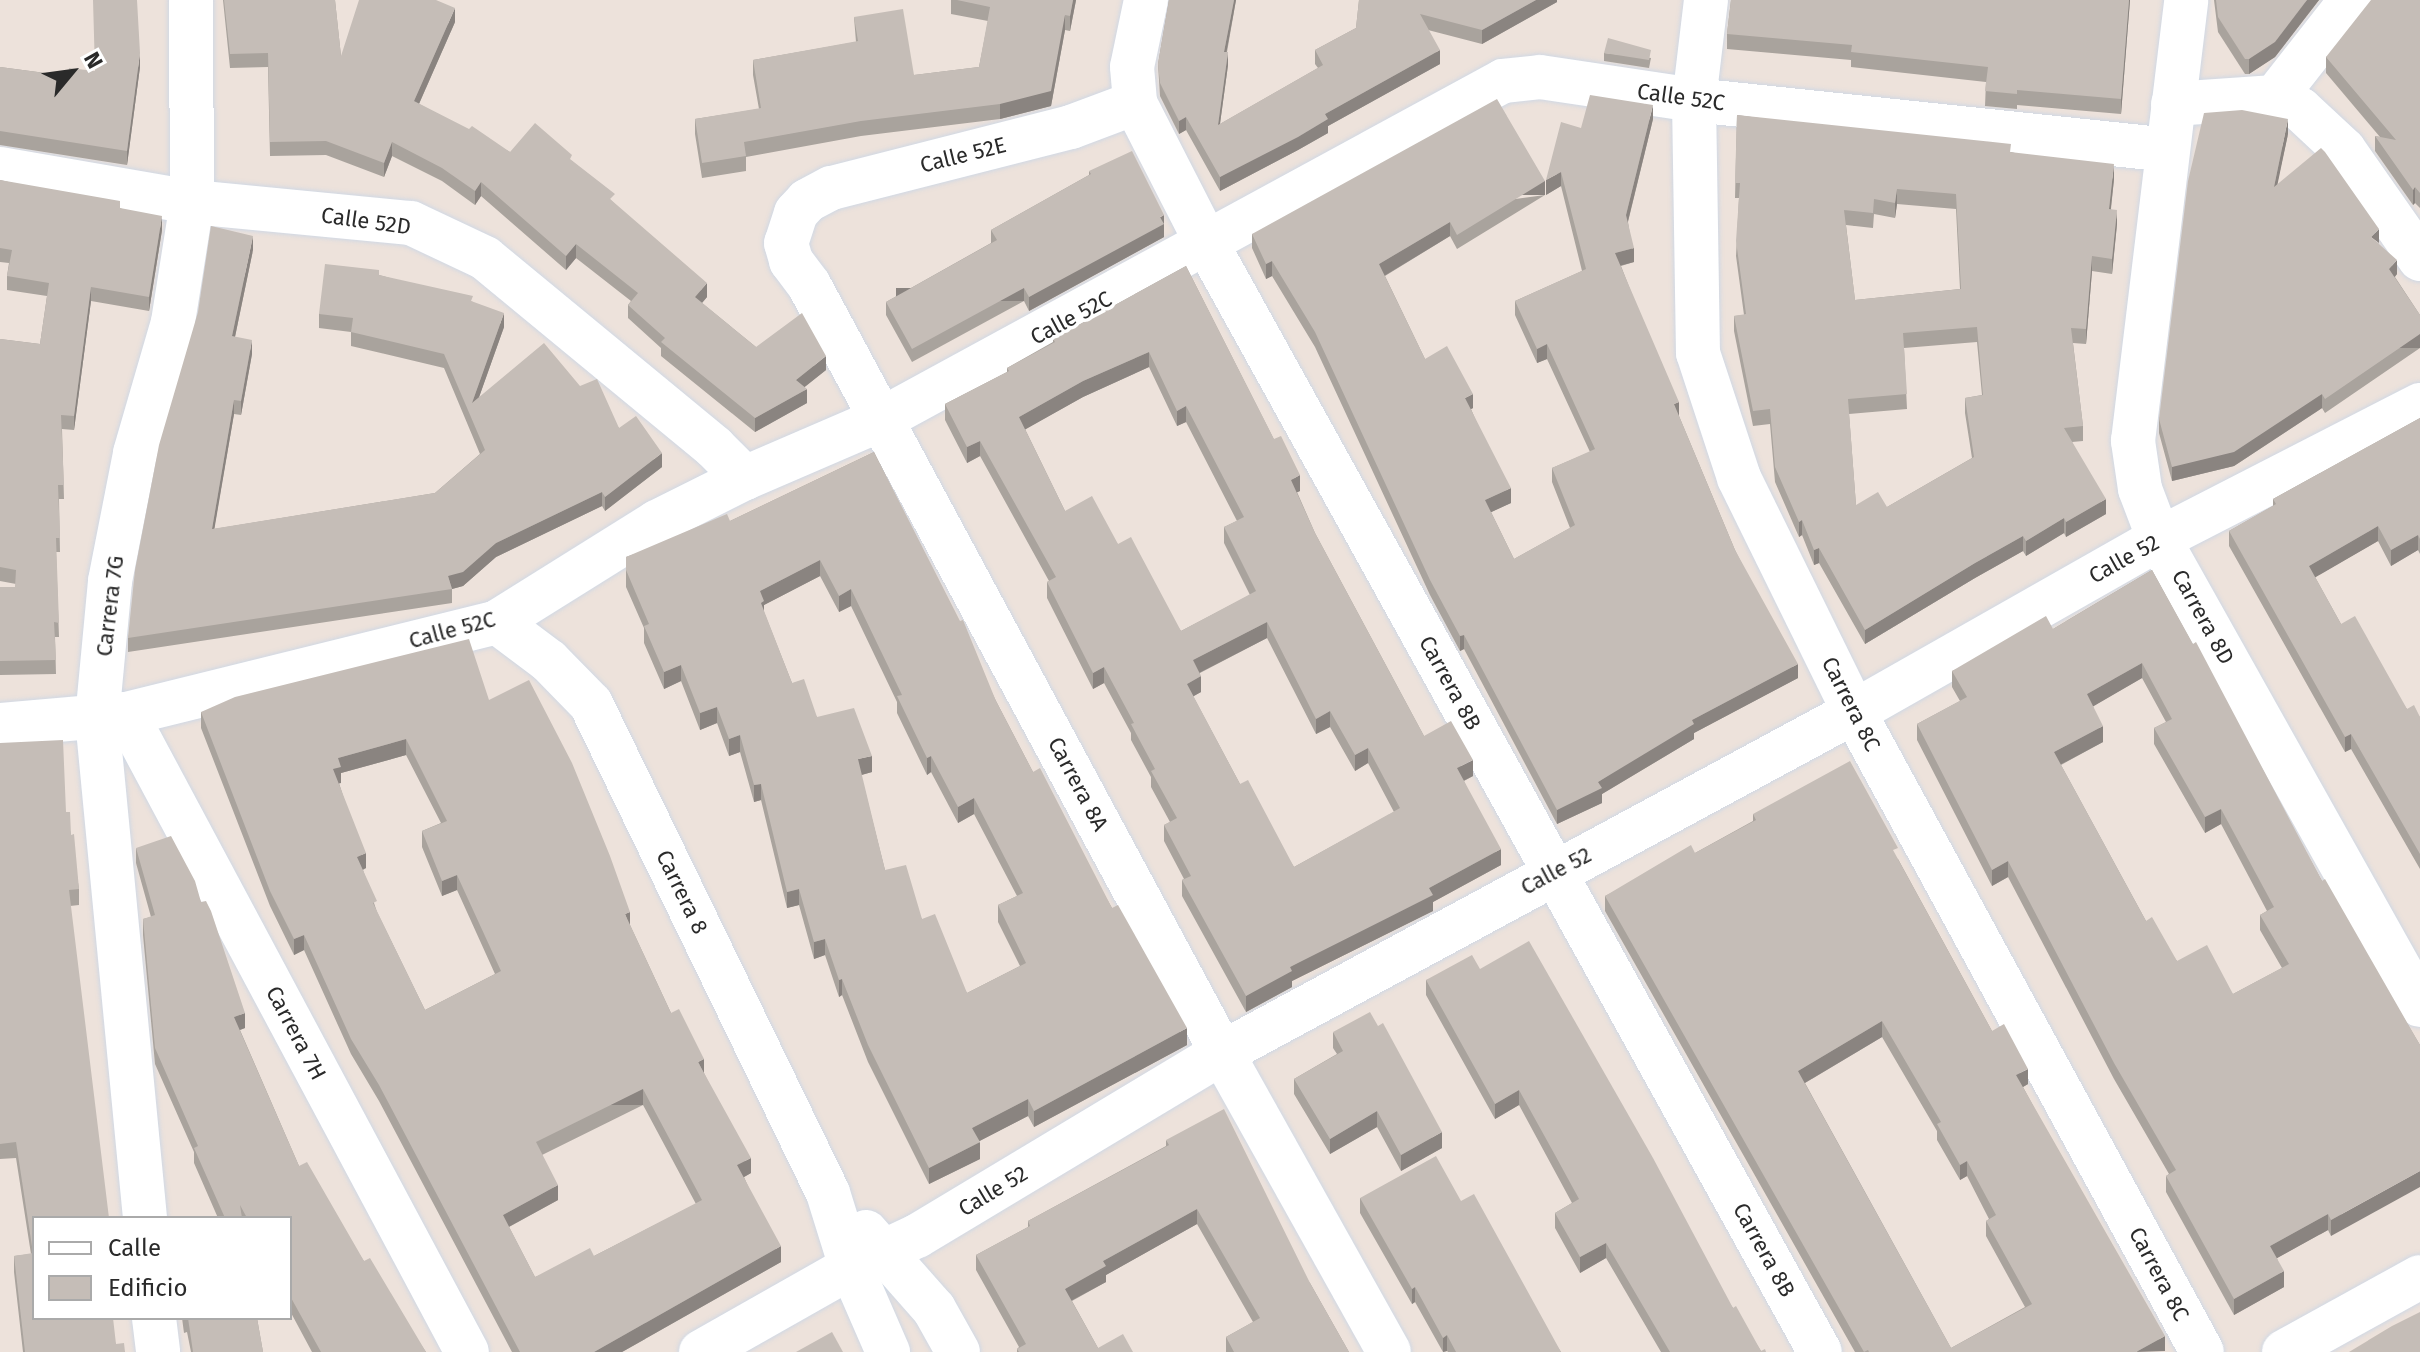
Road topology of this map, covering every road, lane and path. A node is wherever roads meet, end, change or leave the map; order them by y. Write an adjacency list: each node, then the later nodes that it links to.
1 (191, 0): 12 (street, Carrera 7G)
2 (1146, 0): 8 (street, Carrera 8B)
3 (1706, 0): 7 (street, Carrera 8C)
4 (2186, 0): 9 (street, Carrera 8D)
5 (2351, 0): 6 (street)
6 (2275, 97): 9 (street); 15 (street)
7 (1694, 100): 10 (street, Calle 52C); 14 (street, Calle 52C); 21 (street, Carrera 8C)
8 (1135, 103): 13 (street, Calle 52E); 14 (street, Carrera 8B)
9 (2173, 104): 10 (street, Carrera 8D)
10 (2166, 150): 19 (street, Carrera 8D)
11 (0, 169): 12 (street, Calle 52D)
12 (192, 202): 18 (street, Calle 52D); 22 (street, Carrera 7G)
13 (796, 213): 17 (street, Carrera 8A)
14 (1207, 244): 17 (street, Calle 52C); 24 (street, Carrera 8B)
15 (2420, 259)
16 (2420, 405): 19 (street, Calle 52)
17 (882, 419): 18 (street, Calle 52C); 26 (street, Carrera 8A)
18 (745, 478): 20 (street, Calle 52C)
19 (2159, 539): 21 (street, Calle 52); 25 (street, Carrera 8D)
20 (497, 622): 22 (street, Calle 52C); 28 (street, Carrera 8)
21 (1854, 712): 24 (street, Calle 52); 38 (street, Carrera 8C)
22 (111, 717): 23 (street, Calle 52C); 27 (street, Carrera 7G); 32 (street, Carrera 7H)
23 (0, 725)
24 (1554, 872): 26 (street, Calle 52); 37 (street, Carrera 8B)
25 (2420, 1005)
26 (1222, 1053): 28 (street, Calle 52); 36 (street, Carrera 8A)
27 (145, 1216)
28 (867, 1259): 33 (street, Calle 52); 34 (street, Carrera 8); 35 (street, Carrera 8)
29 (2420, 1277): 39 (street)
30 (154, 1320): 31 (street)
31 (158, 1352)
32 (467, 1352)
33 (701, 1352)
34 (888, 1352)
35 (958, 1352)
36 (1389, 1352)
37 (1820, 1352)
38 (2202, 1352)
39 (2284, 1352)

